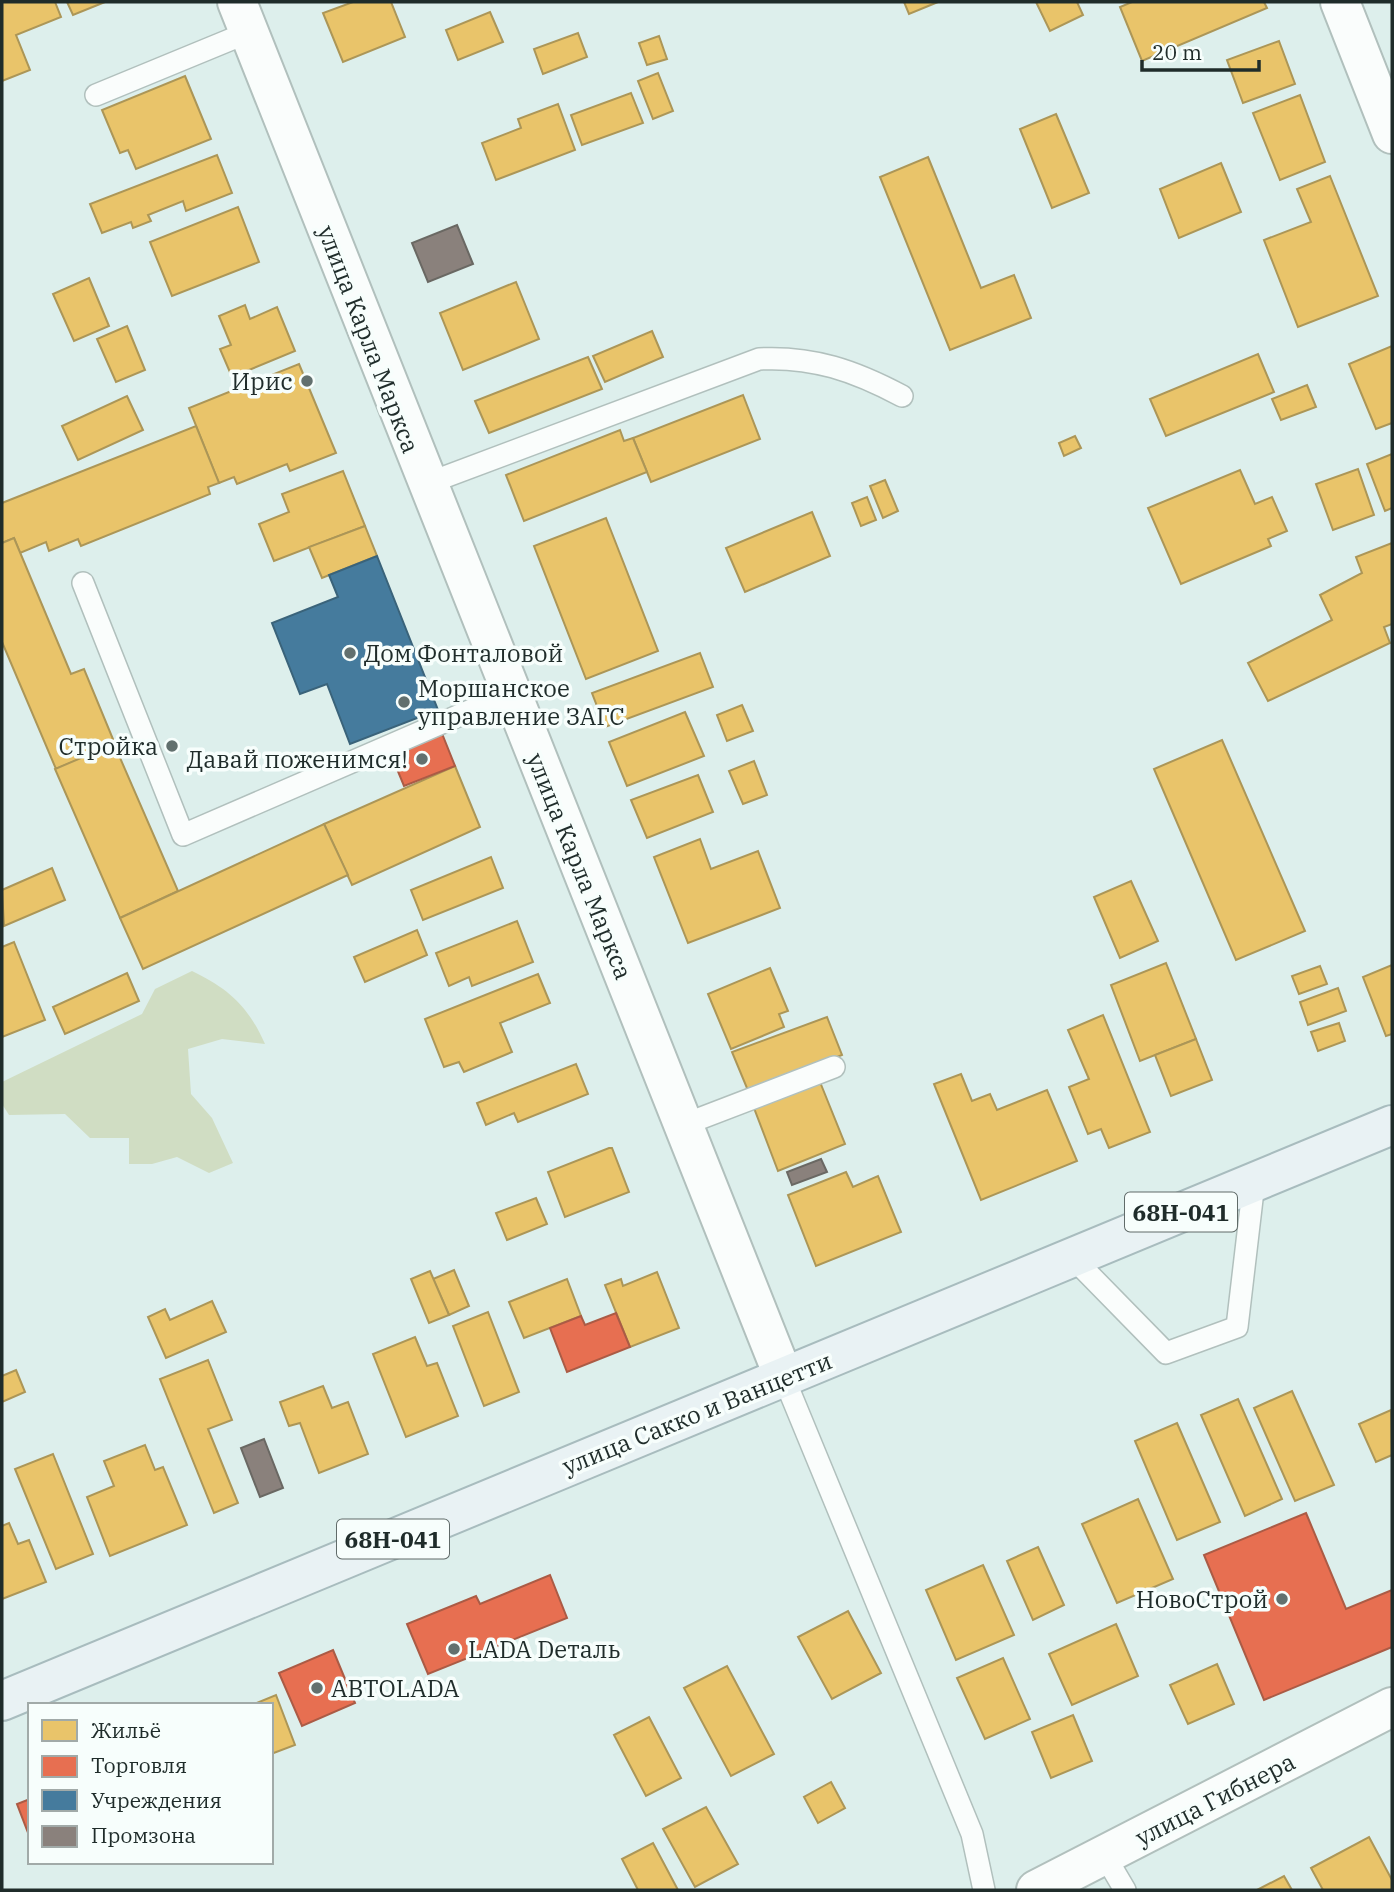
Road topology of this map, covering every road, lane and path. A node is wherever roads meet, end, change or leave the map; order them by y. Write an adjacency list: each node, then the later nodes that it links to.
1 (1340, 2): 4 (street)
2 (243, 17): 3 (lane); 6 (street, улица Карла Маркса)
3 (96, 95)
4 (1392, 134)
5 (902, 396): 6 (lane)
6 (426, 484): 8 (street, улица Карла Маркса)
7 (83, 583): 8 (lane)
8 (511, 693): 10 (street, улица Карла Маркса)
9 (834, 1067): 10 (lane)
10 (683, 1125): 14 (street, улица Карла Маркса)
11 (1392, 1125): 12 (main road, улица Сакко и Ванцетти / 68Н-041)
12 (1254, 1182): 13 (main road, улица Сакко и Ванцетти / 68Н-041); 13 (lane)
13 (1072, 1257): 14 (main road, улица Сакко и Ванцетти / 68Н-041)
14 (784, 1378): 15 (main road, улица Сакко и Ванцетти / 68Н-041); 18 (lane)
15 (2, 1701)
16 (1392, 1707): 17 (street, улица Гибнера)
17 (1105, 1856): 19 (street, улица Гибнера); 20 (lane)
18 (984, 1890)
19 (1036, 1890)
20 (1125, 1890)

